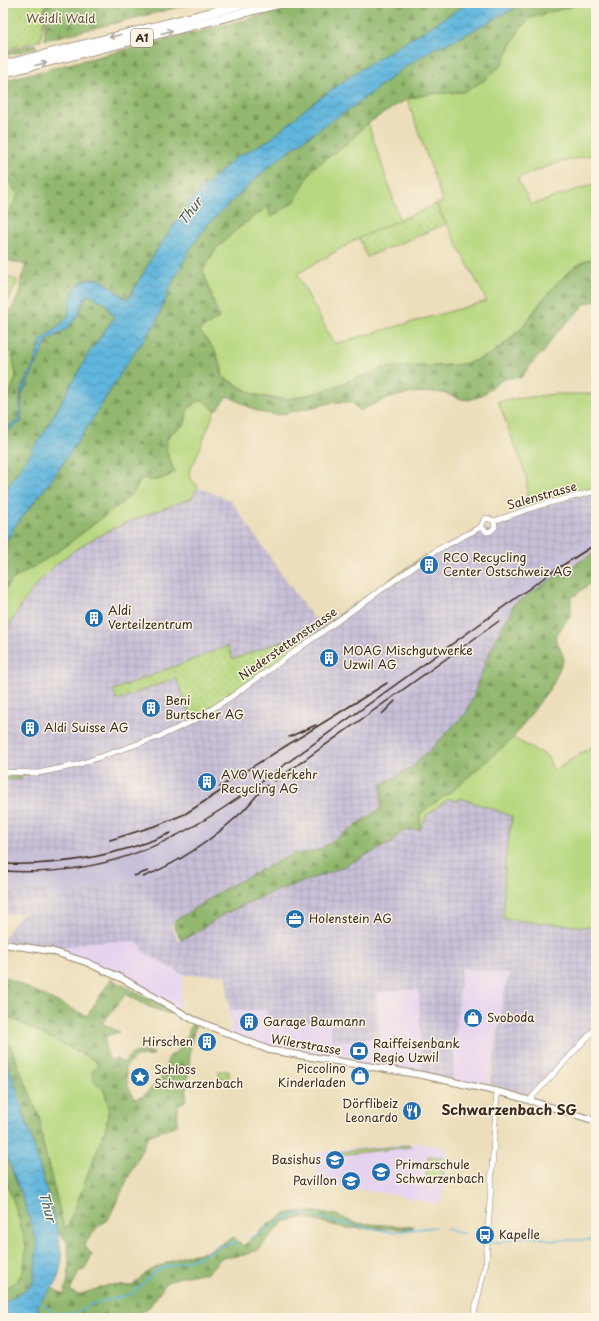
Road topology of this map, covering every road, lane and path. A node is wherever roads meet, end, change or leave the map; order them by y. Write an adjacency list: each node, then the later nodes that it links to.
1 (248, 3): 3 (highway, A1, one-way to 3)
2 (282, 3): 4 (highway, A1, one-way to 2)
3 (3, 65)
4 (3, 73)
5 (596, 491): 6 (street, Salenstrasse)
6 (494, 522): 7 (street); 7 (street)
7 (481, 527): 8 (street, Niederstettenstrasse)
8 (3, 772)
9 (3, 944): 11 (main road, Wilerstrasse)
10 (596, 1028): 12 (street)
11 (497, 1091): 12 (main road, Wilerstrasse); 14 (street)
12 (531, 1100): 13 (main road, Wilerstrasse)
13 (596, 1121)
14 (473, 1318)

